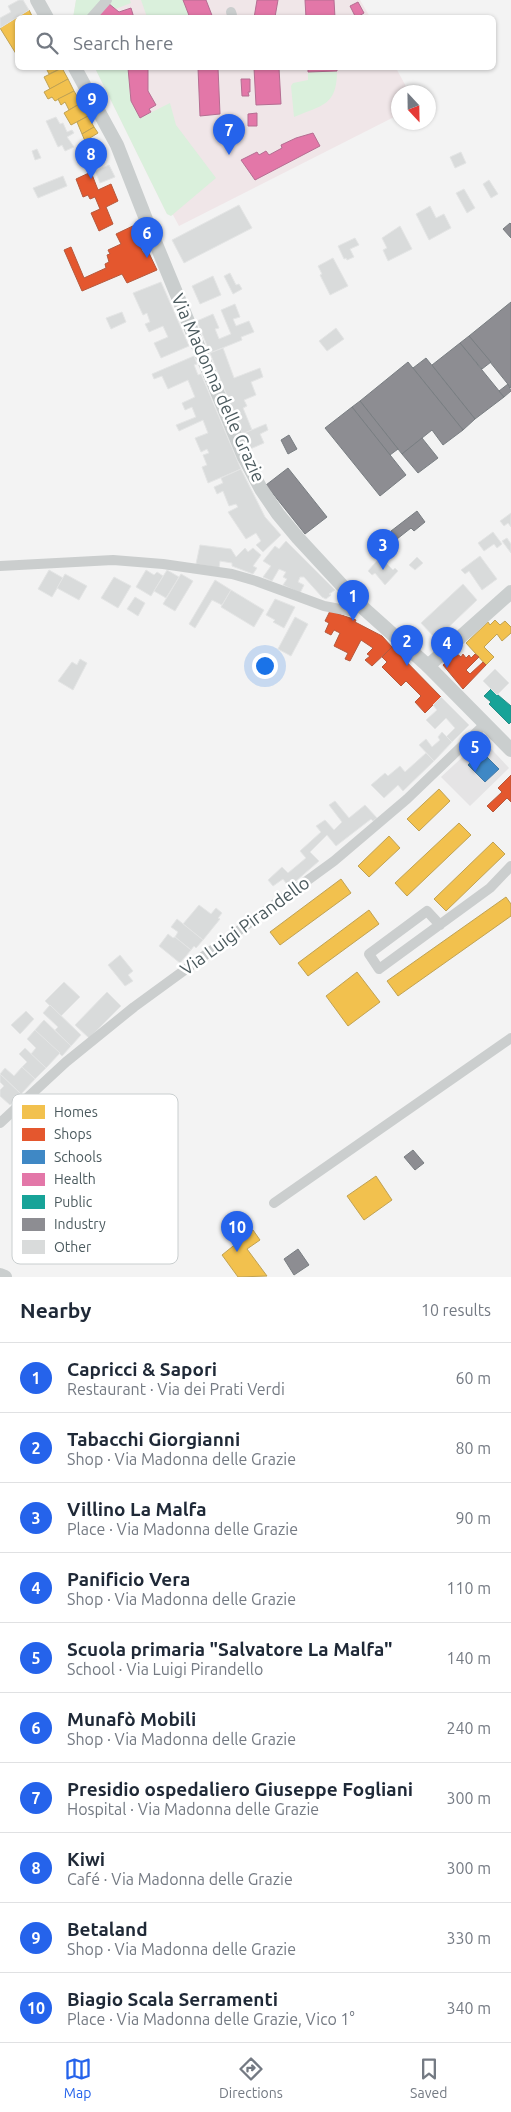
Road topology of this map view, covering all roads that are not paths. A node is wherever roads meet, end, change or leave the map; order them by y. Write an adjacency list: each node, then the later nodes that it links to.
1 (37, 0): 3 (main road)
2 (105, 1): 4 (street)
3 (45, 15)
4 (94, 15)
5 (75, 70): 8 (main road, Via Madonna delle Grazie)
6 (0, 566): 8 (street)
7 (511, 592): 9 (main road)
8 (361, 606): 9 (main road, Via Madonna delle Grazie)
9 (428, 666): 10 (main road, Via Madonna delle Grazie)
10 (485, 724): 11 (main road, Via Madonna delle Grazie); 15 (street, Via Luigi Pirandello)
11 (511, 750)
12 (511, 866): 13 (street)
13 (440, 925): 13 (street)
14 (511, 1038): 18 (street)
15 (31, 1094)
16 (12, 1112): 17 (street, Via Luigi Pirandello)
17 (0, 1123)
18 (274, 1203)
19 (0, 1275): 20 (main road)
20 (5, 1277)

